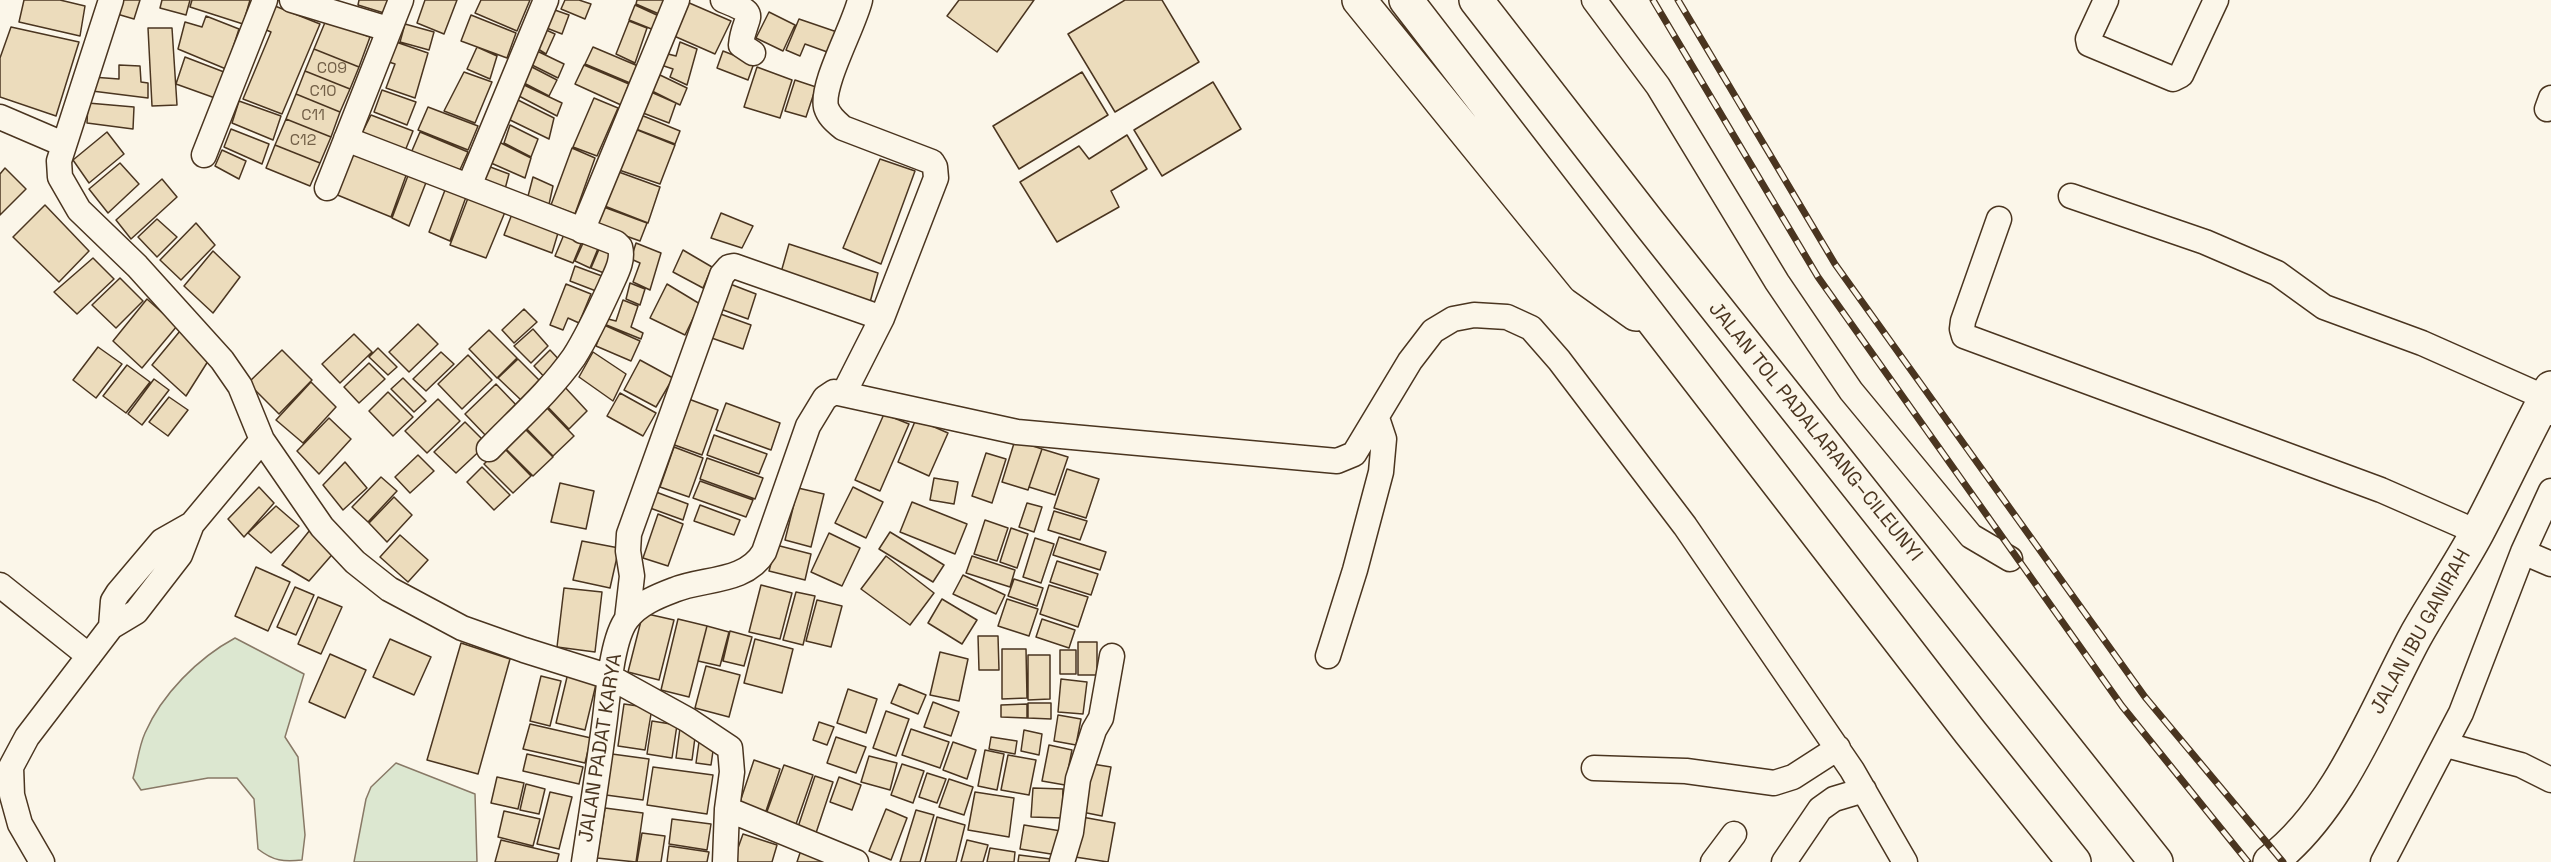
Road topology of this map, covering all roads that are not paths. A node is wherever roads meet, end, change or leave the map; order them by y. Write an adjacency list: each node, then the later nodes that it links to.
1 (111, 0): 19 (street)
2 (265, 0): 20 (street)
3 (292, 0): 15 (street)
4 (401, 0): 15 (street)
5 (546, 0): 21 (street)
6 (677, 0): 25 (street)
7 (723, 0): 16 (street)
8 (860, 0): 26 (street)
9 (1359, 0): 27 (main road)
10 (1406, 0): 27 (main road)
11 (1476, 0): 61 (main road, JALAN TOL PADALARANG–CILEUNYI)
12 (1594, 0): 36 (street)
13 (2216, 0): 14 (street)
14 (2103, 1)
15 (388, 29): 18 (street)
16 (753, 53)
17 (0, 117): 19 (street)
18 (346, 139): 21 (street); 22 (street)
19 (63, 144): 31 (street)
20 (204, 155)
21 (469, 186): 25 (street)
22 (327, 189)
23 (2071, 196): 29 (street)
24 (1999, 219): 34 (street)
25 (582, 231): 32 (street)
26 (882, 318): 28 (street); 39 (street, JALAN PADAT KARYA)
27 (1662, 332): 60 (main road)
28 (844, 393): 30 (street); 39 (street)
29 (2549, 400): 34 (main road, JALAN IBU GANIRAH)
30 (1377, 418): 42 (street); 45 (street)
31 (262, 440): 40 (street); 43 (street)
32 (489, 449)
33 (2551, 491): 35 (street)
34 (2477, 532): 51 (main road, JALAN IBU GANIRAH)
35 (2523, 552): 37 (street); 44 (street)
36 (2010, 559)
37 (2551, 564)
38 (0, 585): 40 (street)
39 (627, 619): 43 (street, JALAN PADAT KARYA)
40 (89, 656): 52 (street)
41 (1112, 656): 56 (street)
42 (1328, 656)
43 (610, 678): 49 (street); 53 (street, JALAN PADAT KARYA)
44 (2446, 745): 47 (street); 62 (street)
45 (1838, 748): 46 (street); 48 (street)
46 (1594, 768)
47 (2551, 780)
48 (1864, 790): 58 (street); 59 (street)
49 (727, 809): 54 (street); 55 (street)
50 (1734, 834): 57 (street)
51 (2277, 857)
52 (42, 862)
53 (584, 862)
54 (724, 862)
55 (856, 862)
56 (1062, 862)
57 (1713, 862)
58 (1784, 862)
59 (1905, 862)
60 (2074, 862)
61 (2156, 862)
62 (2383, 862)

